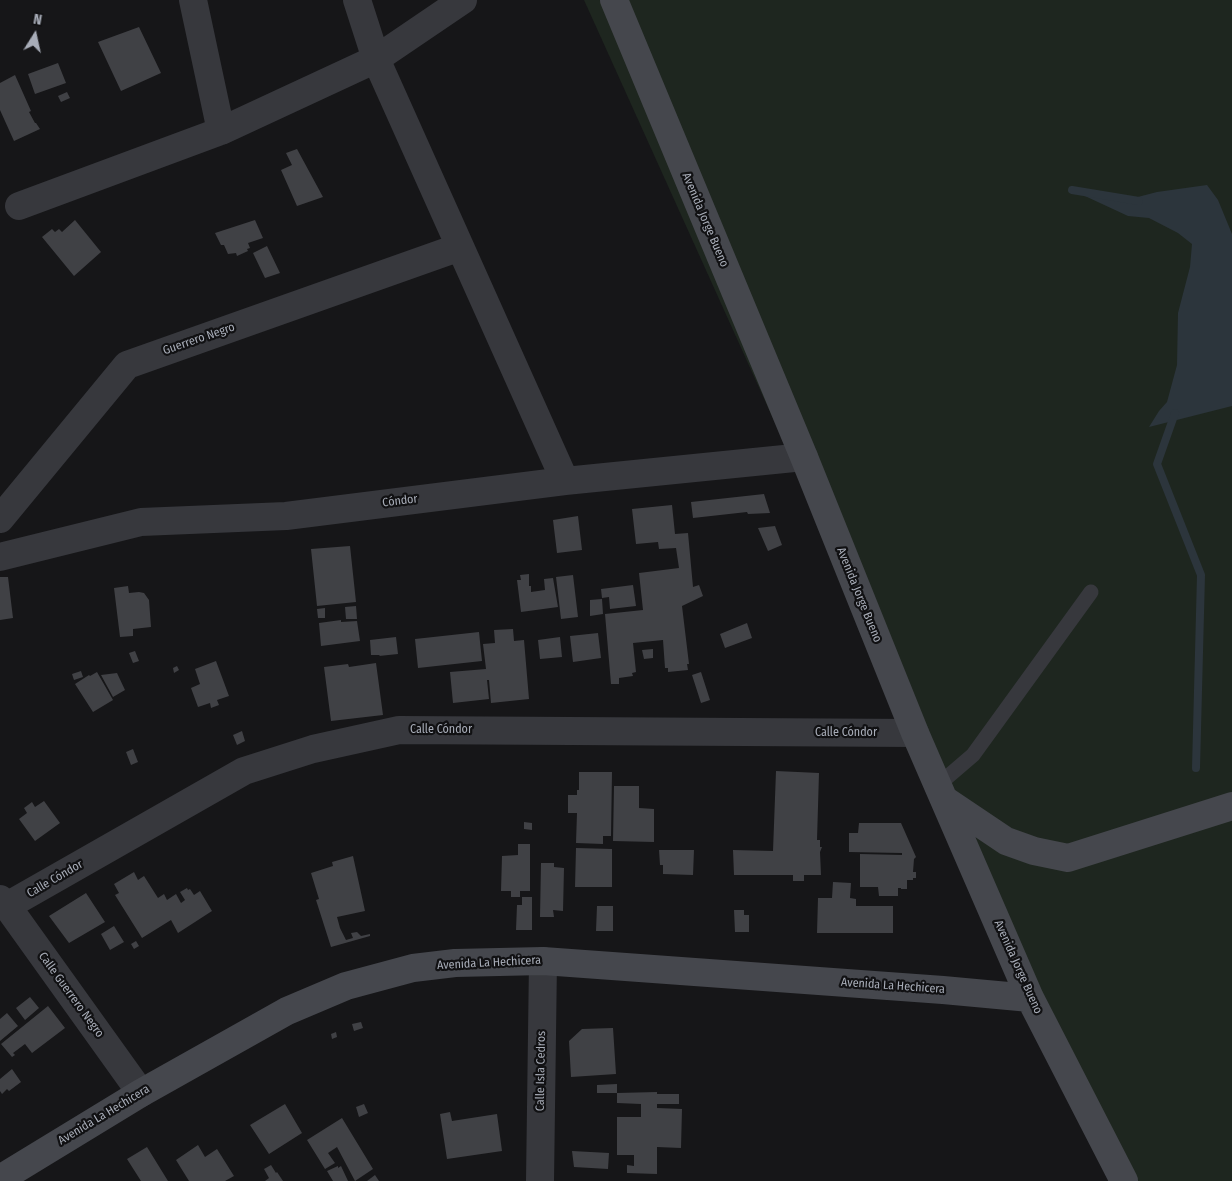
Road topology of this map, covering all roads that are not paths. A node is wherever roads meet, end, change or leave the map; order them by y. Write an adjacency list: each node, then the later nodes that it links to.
1 (193, 0): 6 (street)
2 (357, 0): 5 (street)
3 (463, 0): 5 (street)
4 (614, 0): 9 (street, Avenida Jorge Bueno)
5 (376, 59): 6 (street); 8 (street)
6 (221, 131): 7 (street)
7 (19, 206)
8 (460, 247): 10 (street); 11 (street, Guerrero Negro)
9 (804, 457): 10 (street, Cóndor); 14 (street, Avenida Jorge Bueno)
10 (565, 480): 12 (street, Cóndor)
11 (0, 519)
12 (0, 557)
13 (1091, 592): 15 (lane)
14 (915, 733): 15 (street, Avenida Jorge Bueno); 17 (street, Calle Cóndor)
15 (941, 792): 16 (street); 19 (street, Avenida Jorge Bueno)
16 (1232, 806)
17 (4, 902): 20 (street, Calle Guerrero Negro)
18 (543, 960): 19 (street, Avenida La Hechicera); 20 (street, Avenida La Hechicera); 22 (street, Calle Isla Cedros)
19 (1030, 998): 23 (street, Avenida Jorge Bueno)
20 (141, 1093): 21 (street, Avenida La Hechicera)
21 (0, 1179)
22 (540, 1181)
23 (1124, 1181)

